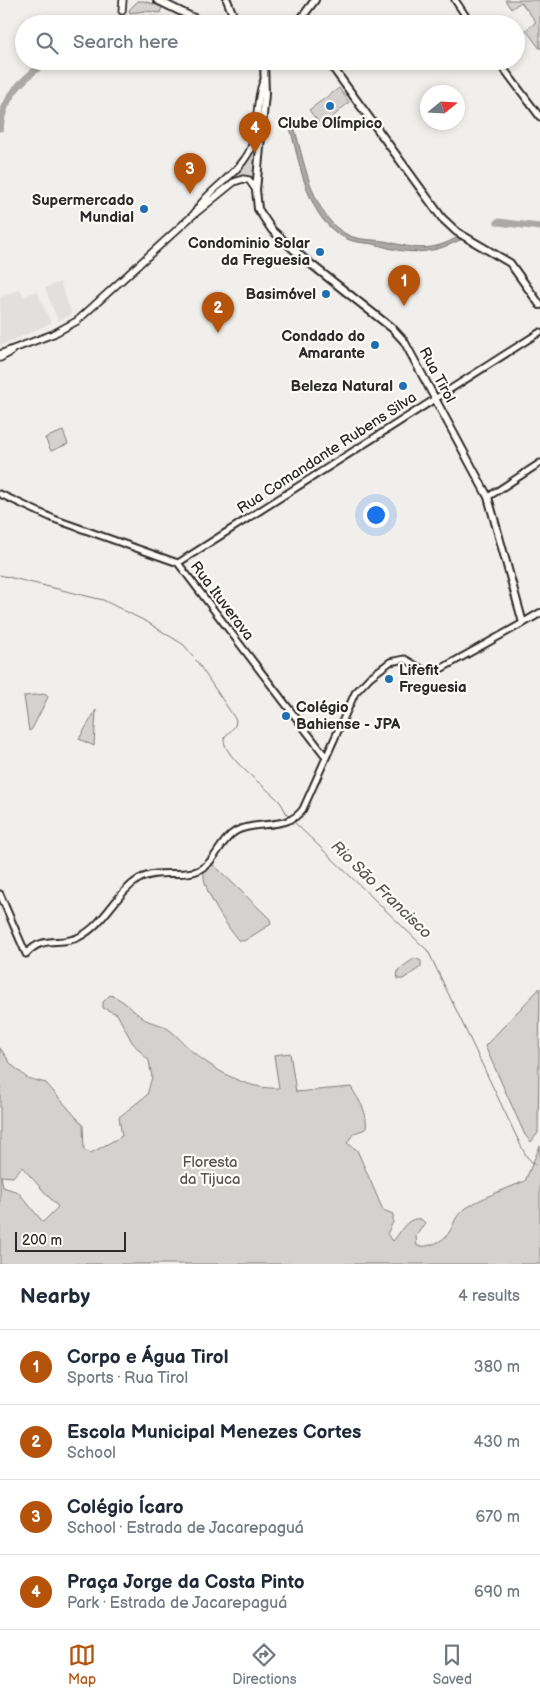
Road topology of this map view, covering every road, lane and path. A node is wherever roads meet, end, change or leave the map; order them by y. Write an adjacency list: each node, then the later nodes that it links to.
1 (123, 0): 7 (main road)
2 (150, 0): 6 (main road)
3 (227, 0): 9 (main road)
4 (315, 0): 10 (main road)
5 (454, 0): 11 (street)
6 (160, 2): 8 (main road)
7 (122, 12)
8 (187, 15)
9 (233, 15)
10 (304, 15)
11 (465, 15)
12 (264, 70): 15 (main road, Rua Tirol)
13 (335, 70): 19 (main road)
14 (504, 70): 16 (street)
15 (263, 82): 17 (main road, Rua Tirol); 18 (main road)
16 (540, 117)
17 (256, 190): 18 (main road); 24 (main road, Rua Tirol)
18 (192, 216): 21 (main road)
19 (540, 305)
20 (540, 332): 24 (street, Rua Comandante Rubens Silva)
21 (22, 346): 22 (main road); 23 (main road)
22 (0, 354)
23 (0, 358)
24 (436, 399): 27 (main road, Rua Tirol); 28 (street, Rua Comandante Rubens Silva)
25 (540, 463): 27 (street)
26 (0, 494): 28 (street, Rua Ituverava)
27 (488, 497): 30 (main road, Rua Tirol)
28 (178, 563): 31 (street, Rua Ituverava)
29 (538, 614): 30 (main road); 30 (main road)
30 (520, 619): 31 (street)
31 (326, 757): 32 (street)
32 (0, 894)

